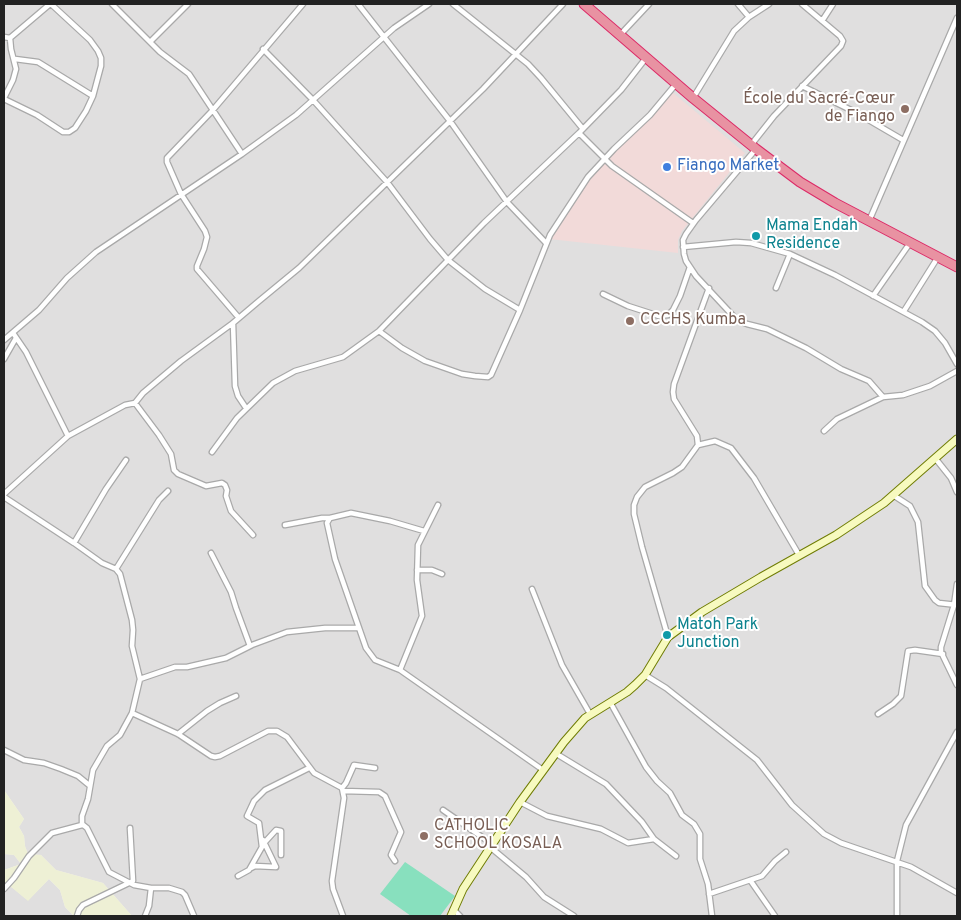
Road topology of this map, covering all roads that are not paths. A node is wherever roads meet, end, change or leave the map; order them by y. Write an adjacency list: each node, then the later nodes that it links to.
1 (50, 4): 20 (street); 29 (street)
2 (112, 4): 22 (street)
3 (188, 4): 22 (street)
4 (303, 4): 23 (street)
5 (358, 4): 21 (street)
6 (429, 4): 21 (street)
7 (453, 4): 24 (street)
8 (563, 4): 24 (street)
9 (584, 4): 18 (highway)
10 (649, 4): 18 (street)
11 (738, 4): 15 (street)
12 (769, 4): 15 (street)
13 (802, 4): 17 (street)
14 (833, 4): 17 (street)
15 (749, 17): 31 (street)
16 (957, 18): 36 (street)
17 (822, 21): 28 (street)
18 (620, 35): 25 (highway)
19 (4, 37): 20 (street)
20 (10, 38): 26 (street)
21 (383, 38): 32 (street); 34 (street)
22 (150, 42): 33 (street)
23 (263, 49): 32 (street); 33 (street)
24 (515, 55): 34 (street); 35 (street)
25 (646, 58): 27 (highway); 35 (street)
26 (15, 60): 29 (street); 30 (street)
27 (676, 84): 31 (highway); 39 (street)
28 (802, 86): 36 (street); 37 (street)
29 (93, 96): 30 (street)
30 (4, 98)
31 (693, 98): 37 (highway)
32 (313, 100): 38 (street); 40 (street)
33 (212, 111): 38 (street); 41 (street)
34 (450, 121): 40 (street); 42 (street)
35 (581, 131): 39 (street); 42 (street)
36 (903, 140): 43 (street)
37 (754, 147): 43 (highway); 44 (street)
38 (242, 154): 41 (street)
39 (604, 158): 44 (street); 45 (street)
40 (387, 182): 50 (street); 59 (street)
41 (181, 194): 59 (street); 62 (street)
42 (507, 202): 45 (street); 50 (street)
43 (868, 222): 46 (highway)
44 (693, 223): 47 (street)
45 (546, 243): 57 (street)
46 (910, 244): 49 (highway); 56 (street)
47 (683, 246): 48 (street); 51 (street)
48 (790, 254): 54 (street); 56 (street)
49 (938, 258): 52 (highway); 58 (street)
50 (448, 260): 57 (street); 61 (street)
51 (690, 267): 53 (street); 55 (street)
52 (957, 267)
53 (709, 288): 68 (street); 74 (street)
54 (776, 288)
55 (603, 294)
56 (873, 296): 58 (street)
57 (520, 310): 61 (street)
58 (904, 311): 66 (street)
59 (239, 318): 60 (street)
60 (233, 323): 69 (street); 70 (street)
61 (379, 331): 70 (street)
62 (13, 333): 63 (street); 64 (street)
63 (16, 338): 65 (street); 72 (street)
64 (4, 340)
65 (4, 358)
66 (957, 364)
67 (957, 371): 68 (street)
68 (883, 397): 71 (street)
69 (135, 403): 72 (street); 86 (street)
70 (246, 408): 75 (street)
71 (824, 431)
72 (68, 436): 80 (street)
73 (957, 439): 76 (main road)
74 (698, 445): 89 (street); 97 (street)
75 (212, 452)
76 (936, 458): 79 (street); 81 (main road)
77 (126, 460): 87 (street)
78 (168, 491): 90 (street)
79 (957, 492)
80 (4, 495): 87 (street)
81 (893, 495): 89 (main road); 95 (street)
82 (438, 505): 85 (street)
83 (330, 518): 84 (street); 85 (street); 96 (street)
84 (286, 525)
85 (424, 531): 91 (street)
86 (253, 536)
87 (74, 543): 90 (street)
88 (211, 552): 98 (street)
89 (799, 555): 97 (main road)
90 (116, 569): 102 (street)
91 (417, 570): 92 (street); 100 (street)
92 (442, 574)
93 (957, 584): 95 (street)
94 (532, 589): 107 (street)
95 (956, 605): 99 (street)
96 (358, 628): 98 (street); 100 (street)
97 (668, 637): 101 (main road)
98 (250, 646): 102 (street)
99 (943, 654): 103 (street); 108 (street)
100 (400, 670): 115 (street)
101 (645, 674): 105 (main road); 129 (street)
102 (140, 679): 106 (street)
103 (957, 685)
104 (236, 696): 110 (street)
105 (610, 702): 107 (main road); 137 (street)
106 (132, 713): 110 (street); 116 (street)
107 (590, 714): 112 (main road)
108 (878, 714)
109 (957, 732): 129 (street)
110 (178, 734): 113 (street)
111 (4, 750): 116 (street)
112 (555, 753): 115 (main road); 122 (street)
113 (309, 768): 117 (street); 123 (street)
114 (375, 768): 117 (street)
115 (543, 770): 118 (main road)
116 (89, 785): 120 (street)
117 (342, 790): 128 (street); 142 (street)
118 (520, 802): 122 (street); 124 (main road)
119 (443, 810): 124 (street)
120 (82, 824): 133 (street); 135 (street)
121 (130, 828): 133 (street)
122 (654, 839): 127 (street)
123 (264, 840): 126 (street); 130 (street); 130 (street)
124 (491, 846): 138 (main road); 144 (street)
125 (786, 852): 132 (street)
126 (281, 855)
127 (676, 856)
128 (395, 861)
129 (897, 861): 136 (street); 147 (street)
130 (251, 868): 131 (street)
131 (238, 876)
132 (750, 880): 137 (street); 146 (street)
133 (130, 883): 134 (street); 139 (street)
134 (151, 888): 140 (street); 141 (street)
135 (4, 889)
136 (957, 892)
137 (709, 894): 145 (street)
138 (452, 913): 143 (street)
139 (77, 916)
140 (145, 916)
141 (194, 916)
142 (343, 916)
143 (460, 916)
144 (574, 916)
145 (712, 916)
146 (775, 916)
147 (897, 916)

